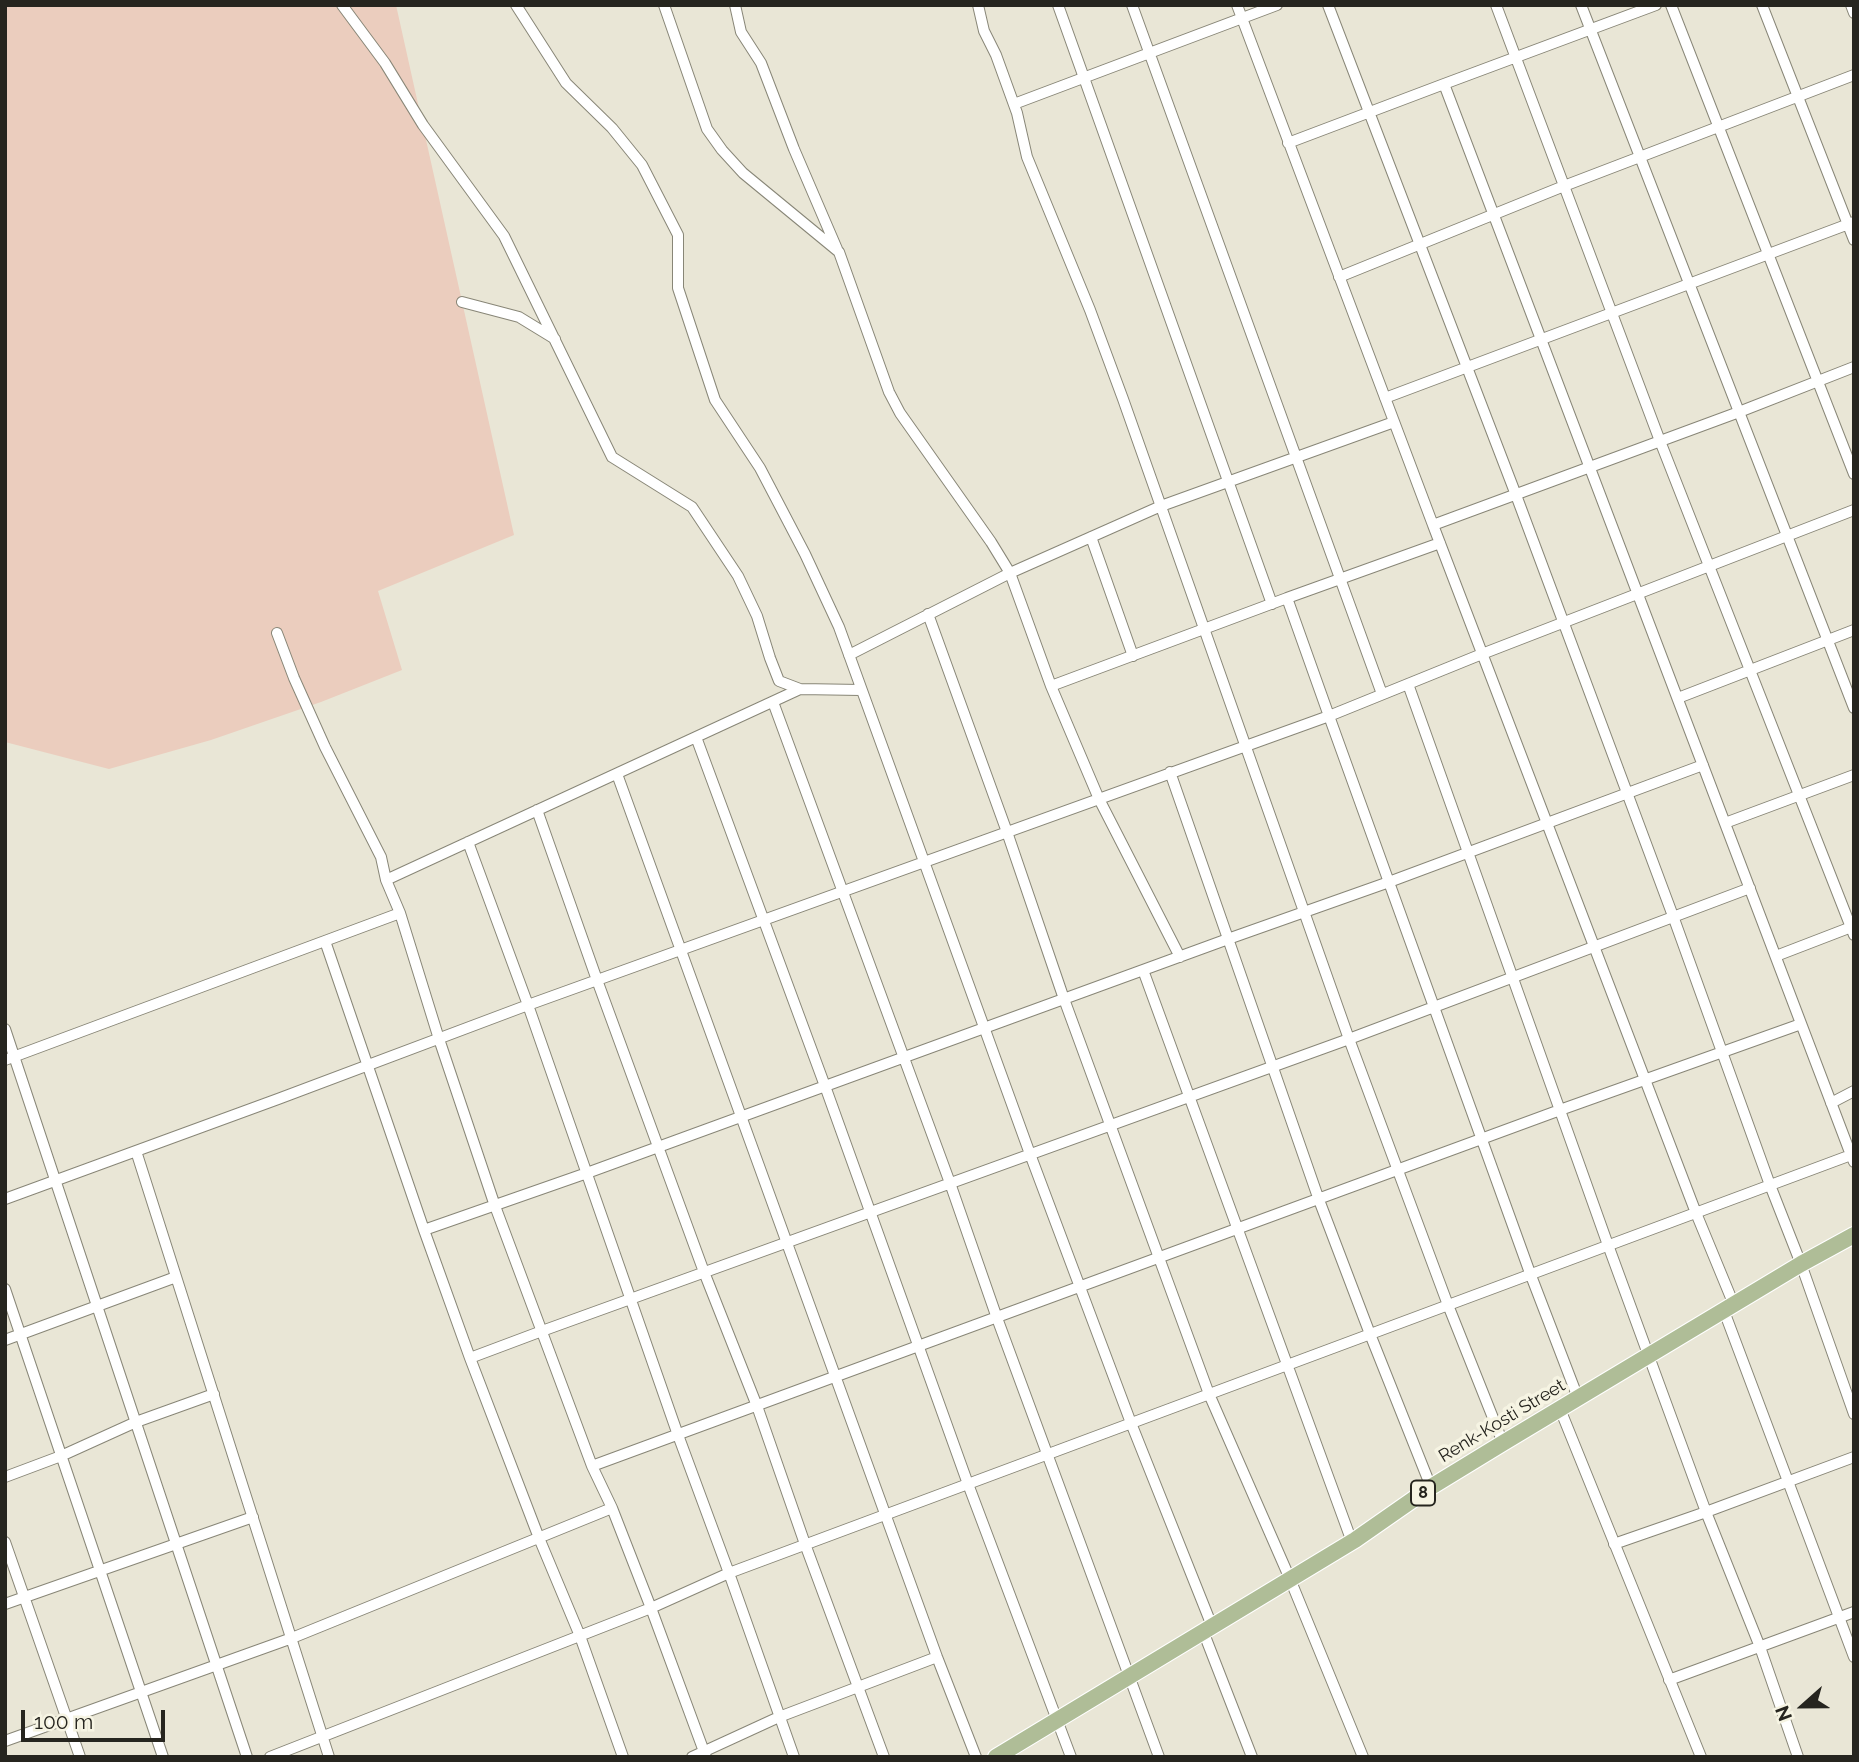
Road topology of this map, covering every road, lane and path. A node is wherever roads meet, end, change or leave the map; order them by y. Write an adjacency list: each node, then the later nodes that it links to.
1 (342, 5): 42 (street)
2 (516, 5): 75 (street)
3 (664, 5): 36 (street)
4 (735, 5): 36 (street)
5 (978, 5): 26 (street)
6 (1058, 5): 23 (street)
7 (1132, 5): 20 (street)
8 (1237, 5): 18 (street)
9 (1277, 5): 18 (street)
10 (1328, 5): 27 (street)
11 (1496, 5): 21 (street)
12 (1581, 5): 19 (street)
13 (1656, 5): 19 (street)
14 (1671, 5): 28 (street)
15 (1762, 5): 25 (street)
16 (1851, 5): 17 (street)
17 (1854, 13)
18 (1242, 19): 20 (street); 29 (street)
19 (1591, 31): 21 (street); 30 (street)
20 (1150, 53): 23 (street); 51 (street)
21 (1516, 58): 24 (street); 31 (street)
22 (1854, 75): 25 (street)
23 (1084, 78): 26 (street); 54 (street)
24 (1444, 84): 27 (street); 32 (street)
25 (1798, 97): 28 (street); 33 (street)
26 (1014, 104): 56 (street)
27 (1368, 113): 29 (street); 35 (street)
28 (1719, 127): 30 (street); 37 (street)
29 (1288, 144): 38 (street)
30 (1640, 157): 31 (street); 39 (street)
31 (1564, 186): 32 (street); 41 (street)
32 (1493, 215): 35 (street); 43 (street)
33 (1851, 223): 34 (street); 37 (street)
34 (1854, 240)
35 (1419, 244): 38 (street); 45 (street)
36 (839, 252): 63 (street)
37 (1768, 253): 39 (street); 46 (street)
38 (1339, 277): 47 (street)
39 (1689, 283): 41 (street); 48 (street)
40 (462, 302): 42 (street)
41 (1612, 312): 43 (street); 50 (street)
42 (555, 339): 80 (street)
43 (1540, 340): 45 (street); 52 (street)
44 (1854, 367): 46 (street)
45 (1467, 368): 47 (street); 55 (street)
46 (1817, 380): 48 (street); 53 (street)
47 (1385, 398): 49 (street)
48 (1739, 412): 50 (street); 59 (street)
49 (1394, 422): 51 (street); 58 (street)
50 (1660, 441): 52 (street); 62 (street)
51 (1295, 457): 54 (street); 64 (street)
52 (1588, 468): 55 (street); 65 (street)
53 (1854, 474)
54 (1228, 481): 56 (street); 67 (street)
55 (1516, 495): 58 (street); 69 (street)
56 (1161, 506): 60 (street); 70 (street)
57 (1854, 510): 59 (street)
58 (1433, 525): 61 (street)
59 (1787, 535): 62 (street); 73 (street)
60 (1091, 537): 63 (street); 76 (street)
61 (1440, 544): 64 (street); 74 (street)
62 (1709, 566): 65 (street); 77 (street)
63 (1010, 573): 68 (street); 79 (street)
64 (1340, 579): 66 (street); 82 (street)
65 (1638, 593): 69 (street); 83 (street)
66 (1287, 598): 67 (street); 86 (street)
67 (1272, 604): 70 (street)
68 (928, 614): 75 (street); 99 (street)
69 (1563, 622): 74 (street); 93 (street)
70 (1205, 629): 76 (street); 88 (street)
71 (1854, 629): 73 (street)
72 (277, 633): 103 (street)
73 (1827, 640): 77 (street); 85 (street)
74 (1482, 654): 78 (street); 98 (street)
75 (849, 655): 81 (street)
76 (1133, 656): 79 (street)
77 (1749, 669): 83 (street); 94 (street)
78 (1408, 684): 82 (street); 101 (street)
79 (1051, 686): 95 (street)
80 (800, 689): 81 (street); 84 (street)
81 (861, 690): 102 (street)
82 (1382, 694): 86 (street)
83 (1678, 698): 89 (street)
84 (774, 702): 87 (street); 106 (street)
85 (1854, 708)
86 (1329, 716): 88 (street); 104 (street)
87 (696, 737): 91 (street); 110 (street)
88 (1246, 746): 90 (street); 107 (street)
89 (1703, 765): 93 (street); 97 (street)
90 (1170, 772): 95 (street); 112 (street)
91 (617, 774): 96 (street); 115 (street)
92 (1854, 775): 94 (street)
93 (1627, 794): 98 (street); 109 (street)
94 (1799, 796): 97 (street); 111 (street)
95 (1099, 799): 99 (street); 117 (street)
96 (537, 810): 100 (street); 120 (street)
97 (1725, 823): 105 (street)
98 (1547, 824): 101 (street); 114 (street)
99 (1007, 832): 102 (street); 121 (street)
100 (468, 842): 103 (street); 122 (street)
101 (1469, 853): 104 (street); 119 (street)
102 (924, 862): 106 (street); 125 (street)
103 (386, 880): 108 (street)
104 (1389, 882): 107 (street); 123 (street)
105 (1750, 888): 109 (street); 116 (street)
106 (842, 891): 110 (street); 130 (street)
107 (1303, 912): 112 (street); 128 (street)
108 (400, 913): 113 (street); 127 (street)
109 (1673, 916): 114 (street); 129 (street)
110 (764, 920): 115 (street); 135 (street)
111 (1853, 930): 116 (street)
112 (1227, 939): 117 (street); 133 (street)
113 (325, 941): 131 (street); 132 (street)
114 (1594, 946): 119 (street); 134 (street)
115 (681, 950): 120 (street); 140 (street)
116 (1776, 956): 124 (street)
117 (1180, 957): 118 (street)
118 (1143, 970): 121 (street); 137 (street)
119 (1513, 977): 123 (street); 139 (street)
120 (597, 980): 122 (street); 143 (street)
121 (1064, 999): 125 (street); 141 (street)
122 (528, 1005): 127 (street); 148 (street)
123 (1434, 1007): 128 (street); 142 (street)
124 (1801, 1024): 129 (street); 138 (street)
125 (985, 1028): 130 (street); 145 (street)
126 (5, 1029): 131 (street)
127 (439, 1039): 132 (street); 154 (street)
128 (1349, 1039): 133 (street); 147 (street)
129 (1723, 1053): 134 (street); 151 (street)
130 (904, 1057): 135 (street); 150 (street)
131 (10, 1058): 149 (street)
132 (367, 1066): 144 (street); 157 (street)
133 (1272, 1066): 137 (street); 153 (street)
134 (1646, 1081): 139 (street); 156 (street)
135 (825, 1086): 140 (street); 155 (street)
136 (1854, 1091): 138 (street)
137 (1189, 1097): 141 (street); 158 (street)
138 (1831, 1103): 146 (street)
139 (1560, 1110): 142 (street); 161 (street)
140 (740, 1117): 143 (street); 160 (street)
141 (1110, 1125): 145 (street); 162 (street)
142 (1482, 1139): 147 (street); 165 (street)
143 (658, 1146): 148 (street); 164 (street)
144 (136, 1151): 149 (street); 166 (street)
145 (1030, 1154): 150 (street); 167 (street)
146 (1852, 1158): 151 (street)
147 (1399, 1171): 153 (street); 170 (street)
148 (587, 1172): 154 (street); 169 (street)
149 (56, 1180): 152 (street); 171 (street)
150 (950, 1183): 155 (street); 173 (street)
151 (1770, 1185): 156 (street); 163 (street)
152 (5, 1199)
153 (1320, 1200): 158 (street); 176 (street)
154 (495, 1206): 157 (street); 174 (street)
155 (870, 1213): 160 (street); 178 (street)
156 (1696, 1213): 161 (street); 172 (street)
157 (424, 1230): 180 (street)
158 (1237, 1230): 162 (street); 181 (street)
159 (1854, 1235): 163 (main road, Renk-Kosti Street / 8)
160 (787, 1242): 164 (street); 182 (street)
161 (1608, 1245): 165 (street); 179 (street)
162 (1160, 1258): 167 (street); 184 (street)
163 (1801, 1264): 172 (main road, Renk-Kosti Street / 8); 188 (street)
164 (704, 1272): 169 (street); 186 (street)
165 (1530, 1273): 170 (street); 185 (street)
166 (176, 1277): 171 (street); 183 (street)
167 (1080, 1287): 173 (street); 190 (street)
168 (5, 1289): 175 (street)
169 (631, 1299): 174 (street); 191 (street)
170 (1448, 1305): 176 (street); 192 (street)
171 (98, 1306): 175 (street); 189 (street)
172 (1729, 1308): 179 (main road, Renk-Kosti Street / 8); 198 (street)
173 (997, 1318): 178 (street); 193 (street)
174 (542, 1331): 180 (street); 196 (street)
175 (20, 1334): 177 (street); 194 (street)
176 (1370, 1334): 181 (street); 200 (street)
177 (5, 1340)
178 (919, 1347): 182 (street); 199 (street)
179 (1649, 1356): 185 (main road, Renk-Kosti Street / 8); 202 (street)
180 (470, 1358): 205 (street)
181 (1286, 1365): 184 (street); 207 (street)
182 (836, 1377): 186 (street); 203 (street)
183 (214, 1394): 189 (street); 204 (street)
184 (1209, 1394): 190 (street); 213 (street)
185 (1578, 1398): 187 (main road, Renk-Kosti Street / 8)
186 (757, 1406): 191 (street); 209 (street)
187 (1560, 1409): 192 (main road, Renk-Kosti Street / 8); 210 (street)
188 (1854, 1414)
189 (136, 1422): 194 (street); 208 (street)
190 (1130, 1423): 193 (street); 219 (street)
191 (678, 1435): 196 (street); 212 (street)
192 (1503, 1443): 200 (main road, Renk-Kosti Street / 8)
193 (1047, 1454): 199 (street); 226 (street)
194 (61, 1456): 197 (street); 211 (street)
195 (1854, 1457): 198 (street)
196 (592, 1466): 201 (street)
197 (5, 1477)
198 (1789, 1482): 202 (street); 218 (street)
199 (968, 1484): 203 (street); 232 (street)
200 (1431, 1487): 207 (main road, Renk-Kosti Street / 8)
201 (611, 1508): 205 (street); 216 (street)
202 (1706, 1512): 210 (street); 222 (street)
203 (885, 1514): 209 (street); 223 (street)
204 (253, 1517): 208 (street); 221 (street)
205 (539, 1538): 220 (street); 221 (street)
206 (5, 1542): 214 (street)
207 (1352, 1542): 213 (main road, Renk-Kosti Street / 8)
208 (176, 1543): 211 (street); 225 (street)
209 (805, 1544): 212 (street); 228 (street)
210 (1614, 1545): 227 (street)
211 (99, 1571): 214 (street); 229 (street)
212 (729, 1573): 216 (street); 230 (street)
213 (1290, 1579): 219 (main road, Renk-Kosti Street / 8); 250 (street)
214 (25, 1598): 215 (street); 231 (street)
215 (5, 1604)
216 (651, 1608): 220 (street); 235 (street)
217 (1854, 1612): 218 (street)
218 (1839, 1618): 222 (street); 224 (street)
219 (1208, 1629): 226 (main road, Renk-Kosti Street / 8); 249 (street)
220 (579, 1636): 233 (street); 241 (street)
221 (292, 1638): 225 (street); 233 (street)
222 (1760, 1647): 227 (street); 252 (street)
223 (937, 1657): 228 (street); 245 (street)
224 (1854, 1657)
225 (217, 1666): 229 (street); 238 (street)
226 (1129, 1676): 232 (main road, Renk-Kosti Street / 8); 248 (street)
227 (1669, 1680): 251 (street)
228 (857, 1688): 230 (street); 244 (street)
229 (140, 1693): 231 (street); 237 (street)
230 (779, 1717): 235 (street); 243 (street)
231 (67, 1719): 234 (street); 236 (street)
232 (1058, 1719): 246 (main road, Renk-Kosti Street / 8); 247 (street)
233 (323, 1737): 239 (street); 240 (street)
234 (5, 1741)
235 (706, 1754): 242 (street)
236 (80, 1757)
237 (163, 1757)
238 (247, 1757)
239 (270, 1757)
240 (330, 1757)
241 (623, 1757)
242 (692, 1757)
243 (794, 1757)
244 (884, 1757)
245 (976, 1757)
246 (996, 1757)
247 (1071, 1757)
248 (1159, 1757)
249 (1252, 1757)
250 (1363, 1757)
251 (1701, 1757)
252 (1798, 1757)

